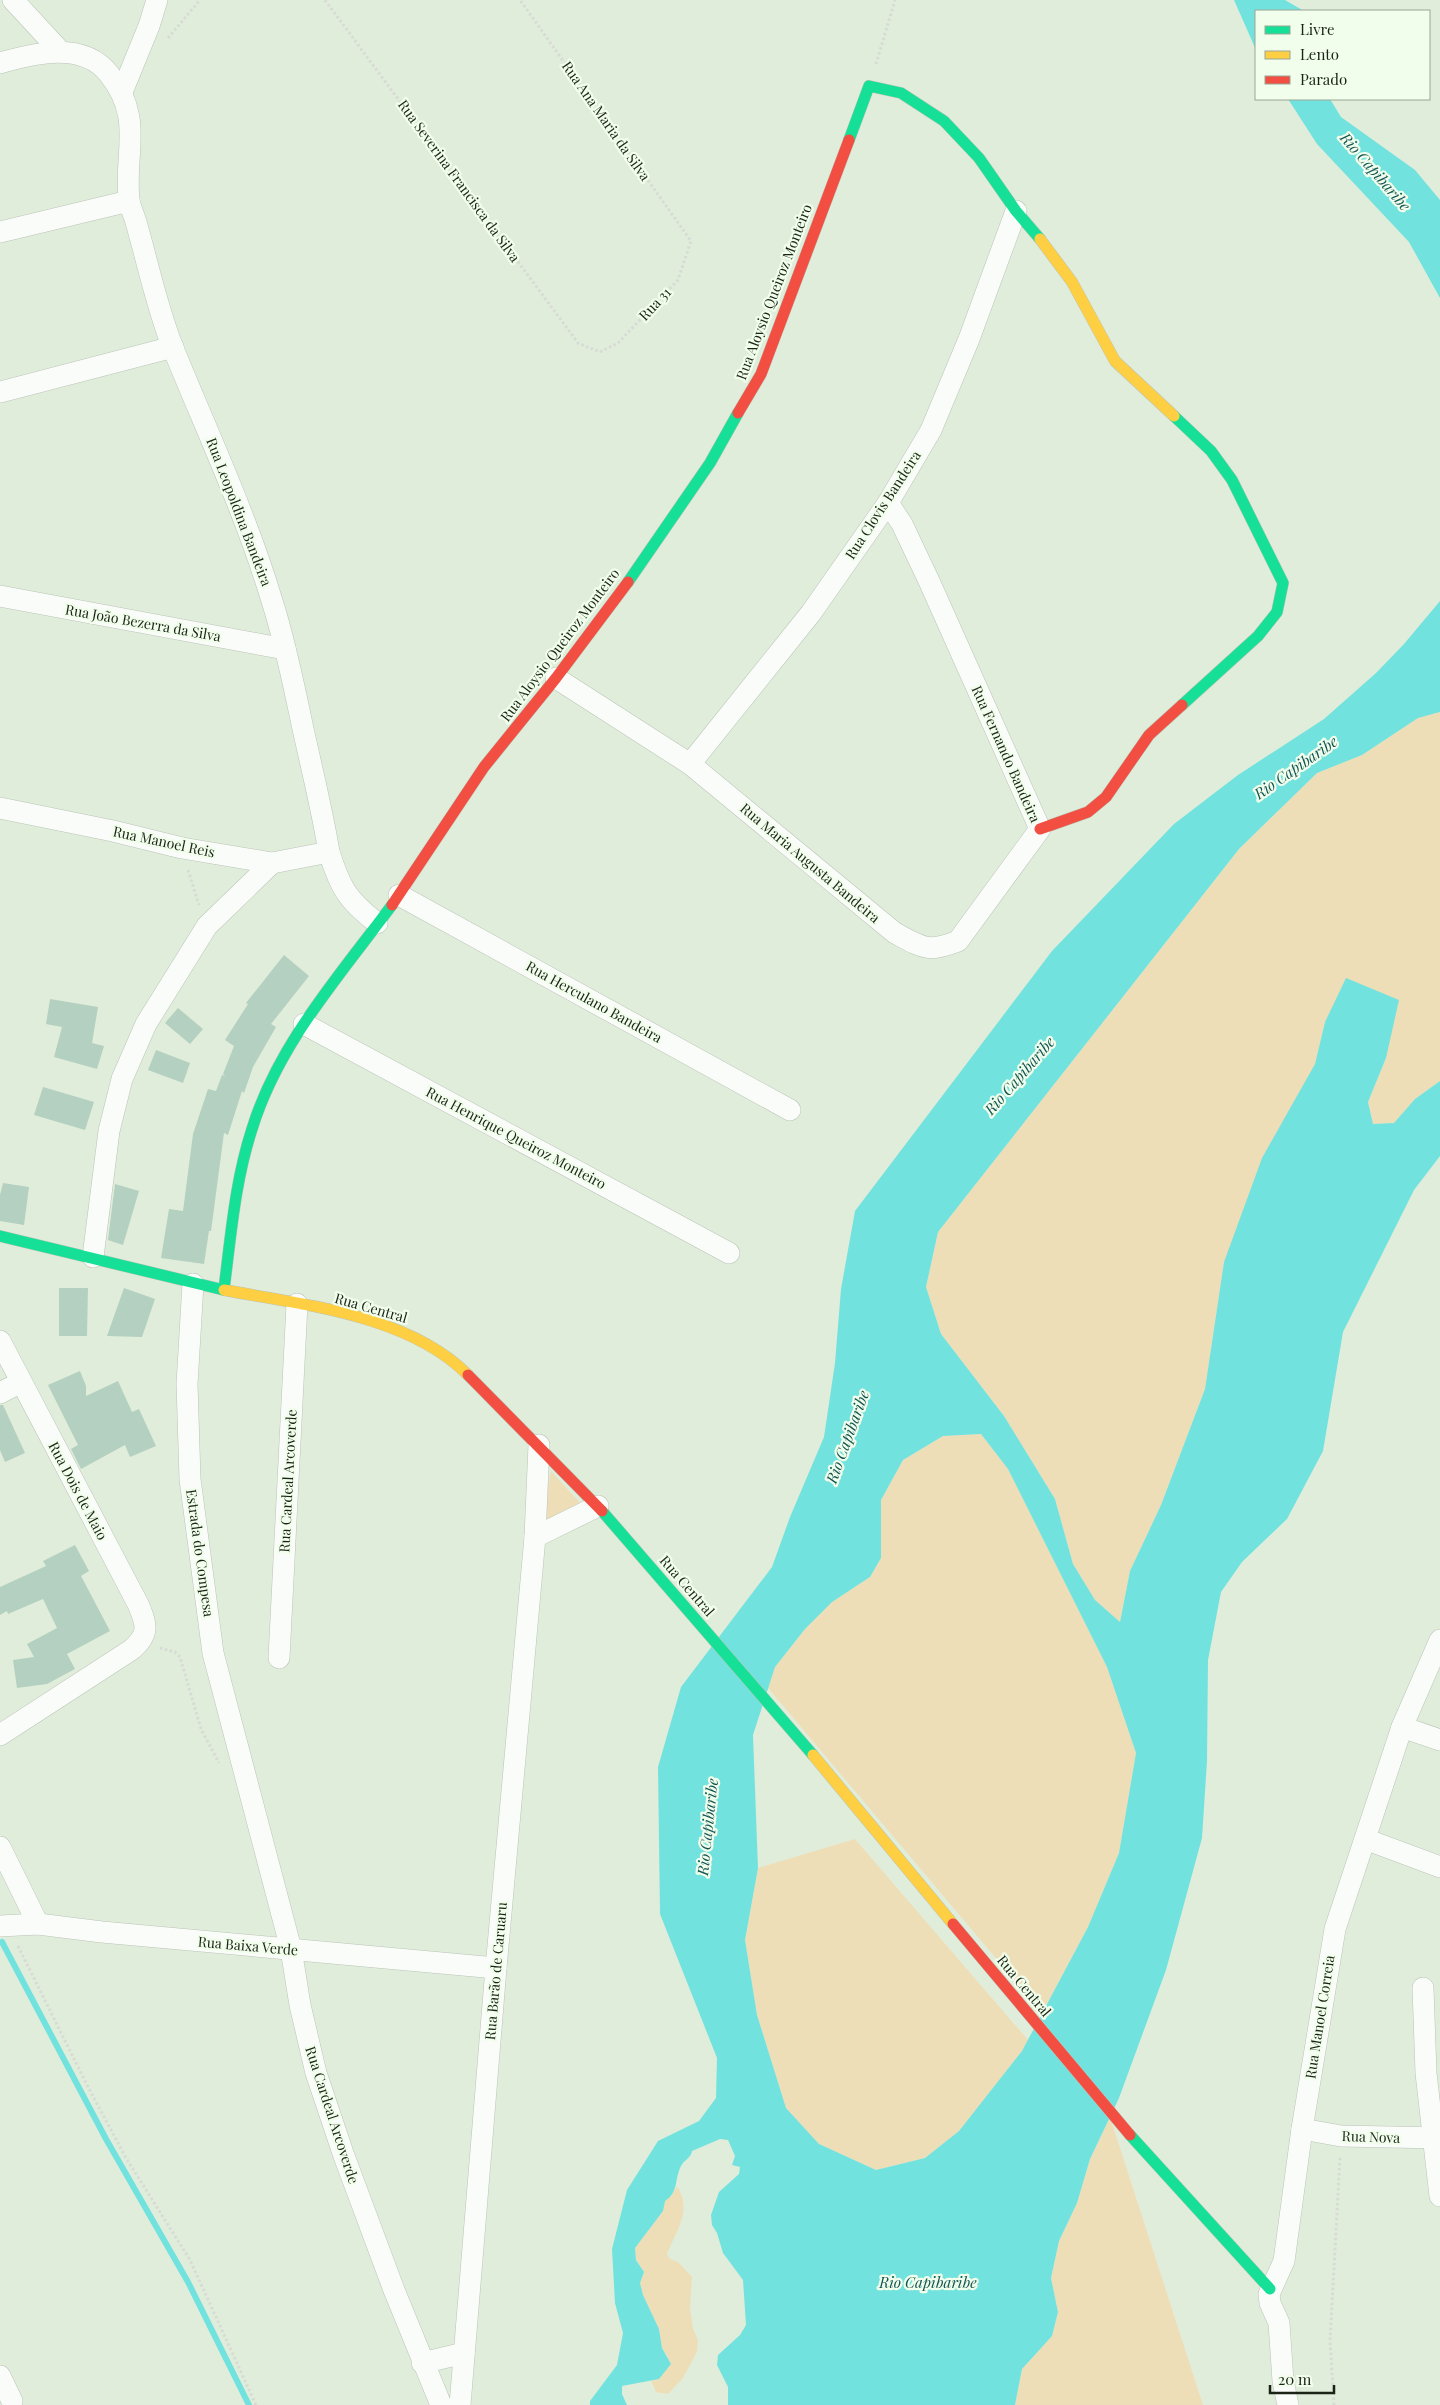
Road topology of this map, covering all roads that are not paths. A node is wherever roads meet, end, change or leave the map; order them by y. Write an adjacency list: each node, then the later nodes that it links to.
1 (12, 0): 3 (street)
2 (157, 0): 5 (street)
3 (61, 52): 4 (street); 5 (street, Rua Leopoldina Bandeira)
4 (0, 63)
5 (122, 92): 6 (street, Rua Leopoldina Bandeira)
6 (129, 201): 8 (street); 9 (street, Rua Leopoldina Bandeira)
7 (1016, 212): 11 (street, Rua Clovis Bandeira); 14 (street, Rua Aloysio Queiroz Monteiro); 17 (street, Rua Fernando Bandeira)
8 (0, 232)
9 (173, 346): 10 (street); 13 (street, Rua Leopoldina Bandeira)
10 (0, 392)
11 (888, 503): 15 (street, Rua Clovis Bandeira); 17 (street, Rua Fernando Bandeira)
12 (0, 596): 13 (street, Rua João Bezerra da Silva)
13 (285, 649): 18 (street, Rua Leopoldina Bandeira)
14 (556, 678): 15 (street, Rua Maria Augusta Bandeira); 20 (street, Rua Aloysio Queiroz Monteiro)
15 (690, 764): 17 (street, Rua Maria Augusta Bandeira)
16 (0, 808): 19 (street, Rua Manoel Reis)
17 (1040, 829)
18 (329, 852): 19 (street, Rua Manoel Reis); 21 (street, Rua Leopoldina Bandeira)
19 (272, 863): 26 (street)
20 (399, 895): 21 (street, Rua Aloysio Queiroz Monteiro); 23 (street, Rua Herculano Bandeira)
21 (377, 923): 22 (street, Rua Aloysio Queiroz Monteiro)
22 (304, 1024): 25 (street, Rua Henrique Queiroz Monteiro); 28 (street, Rua Aloysio Queiroz Monteiro)
23 (790, 1110)
24 (0, 1236): 26 (street, Rua Central)
25 (729, 1253)
26 (93, 1258): 27 (street, Rua Central)
27 (192, 1284): 28 (street, Rua Central); 41 (street, Estrada do Compesa)
28 (224, 1289): 29 (street, Rua Central)
29 (297, 1304): 33 (street, Rua Central); 37 (street, Rua Cardeal Arcoverde)
30 (0, 1341): 31 (street, Rua Dois de Maio)
31 (21, 1382): 32 (street); 39 (street, Rua Dois de Maio)
32 (0, 1393)
33 (540, 1445): 34 (street, Rua Central); 35 (street, Rua Barão de Caruaru)
34 (598, 1506): 35 (street); 53 (street, Rua Central)
35 (535, 1537): 48 (street, Rua Barão de Caruaru)
36 (1440, 1640): 38 (street, Rua Manoel Correia)
37 (279, 1658)
38 (1402, 1728): 40 (street); 42 (street, Rua Manoel Correia)
39 (0, 1735)
40 (1440, 1740)
41 (257, 1816): 47 (street, Rua Cardeal Arcoverde)
42 (1364, 1839): 44 (street); 50 (street, Rua Manoel Correia)
43 (0, 1846): 45 (street)
44 (1440, 1867)
45 (38, 1924): 46 (street, Rua Baixa Verde); 47 (street, Rua Baixa Verde)
46 (4, 1925)
47 (291, 1950): 48 (street, Rua Baixa Verde); 55 (street, Rua Cardeal Arcoverde)
48 (496, 1968): 54 (street, Rua Barão de Caruaru)
49 (1423, 1988): 51 (street)
50 (1302, 2128): 51 (street, Rua Nova); 53 (street, Rua Manoel Correia)
51 (1437, 2138): 52 (street)
52 (1440, 2196)
53 (1270, 2289): 60 (street)
54 (464, 2353): 55 (street); 59 (street, Rua Barão de Caruaru)
55 (422, 2363): 58 (street, Rua Cardeal Arcoverde)
56 (0, 2376): 57 (street)
57 (12, 2401)
58 (441, 2405)
59 (460, 2405)
60 (1288, 2405)

